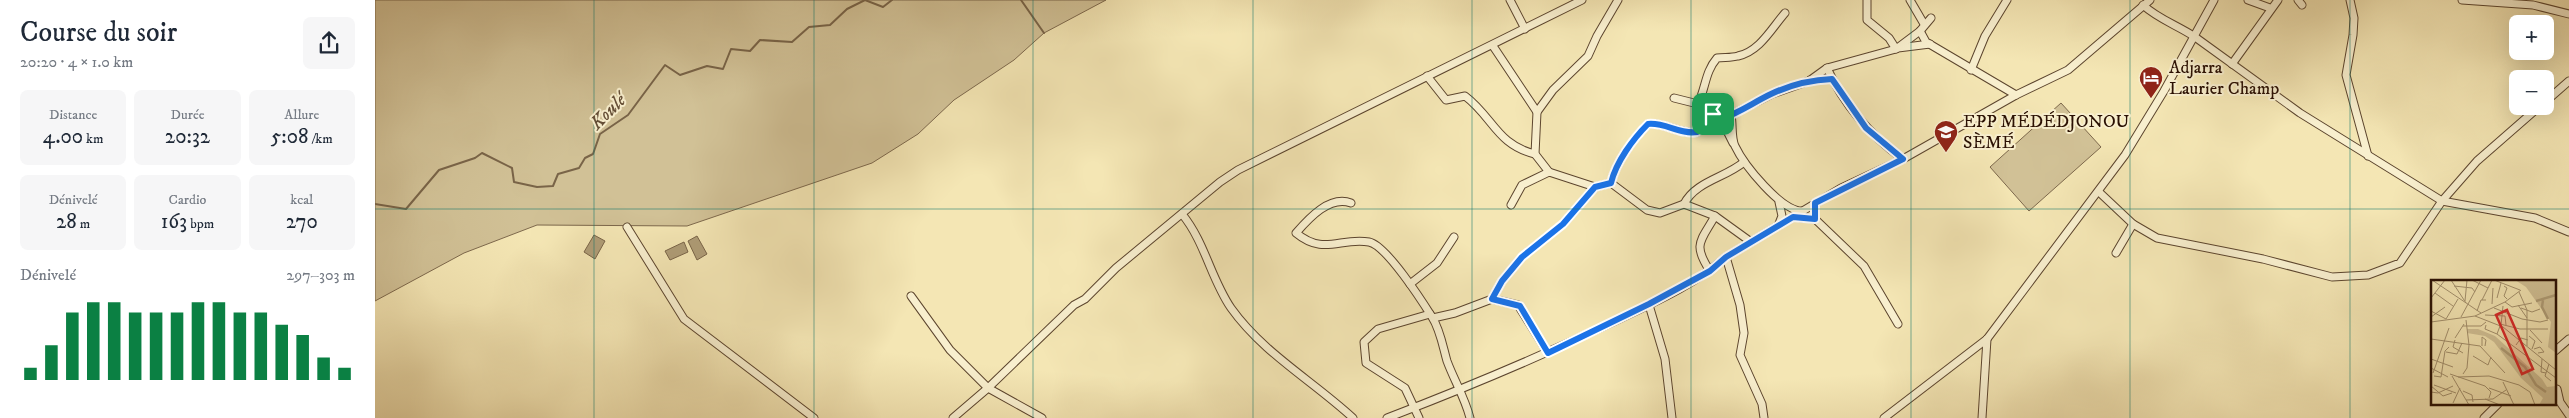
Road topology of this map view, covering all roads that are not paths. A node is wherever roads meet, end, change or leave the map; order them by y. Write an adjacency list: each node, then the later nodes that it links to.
1 (1510, 0): 19 (street)
2 (1582, 0): 19 (street)
3 (1617, 0): 36 (street)
4 (1867, 0): 24 (street)
5 (1910, 0): 18 (street)
6 (2007, 0): 27 (street)
7 (2221, 0): 13 (street)
8 (2248, 0): 14 (street)
9 (2278, 0): 14 (street)
10 (2350, 0): 43 (street)
11 (2462, 0): 16 (street)
12 (2146, 2): 21 (street); 33 (street)
13 (2214, 2): 21 (street)
14 (2270, 8): 25 (street)
15 (1785, 13): 35 (street)
16 (2569, 14)
17 (1931, 18): 18 (street)
18 (1924, 24): 20 (street)
19 (1525, 29): 23 (street)
20 (1920, 31): 22 (street); 24 (street)
21 (2195, 37): 25 (street); 49 (street)
22 (1931, 44): 24 (street); 27 (street)
23 (1493, 46): 28 (street); 36 (street)
24 (1897, 49): 26 (street)
25 (2232, 64): 43 (street)
26 (1827, 68): 29 (street); 30 (street)
27 (1971, 70): 33 (street)
28 (1427, 76): 42 (street); 57 (street)
29 (1832, 79): 30 (street); 44 (street)
30 (1809, 80): 38 (street)
31 (2569, 81): 32 (street)
32 (2554, 94)
33 (2016, 95): 44 (street)
34 (1674, 98): 35 (street)
35 (1698, 104): 37 (street)
36 (1537, 112): 42 (street)
37 (1713, 114): 40 (street); 47 (street)
38 (1731, 115): 40 (street); 41 (street)
39 (2530, 115): 51 (street)
40 (1721, 119): 41 (street)
41 (1734, 144): 45 (street)
42 (1535, 154): 46 (street)
43 (2368, 156): 51 (street)
44 (1903, 159): 53 (street)
45 (1744, 162): 50 (street); 54 (street)
46 (1549, 172): 48 (street); 55 (street)
47 (1611, 183): 48 (street); 54 (street)
48 (1595, 187): 72 (street)
49 (2099, 192): 61 (street); 76 (street)
50 (1779, 201): 56 (street); 62 (street)
51 (2443, 201): 61 (street); 64 (street)
52 (1351, 203): 70 (street)
53 (1815, 203): 56 (street); 60 (street)
54 (1684, 204): 58 (street)
55 (1511, 205)
56 (1802, 211): 59 (street)
57 (1182, 214): 80 (street); 89 (street)
58 (1715, 216): 66 (street); 69 (street)
59 (1793, 217): 60 (street); 62 (street)
60 (1815, 219): 75 (street)
61 (2133, 224): 67 (street)
62 (1778, 226): 66 (street)
63 (627, 227): 86 (street)
64 (2569, 232)
65 (1454, 237): 70 (street)
66 (1751, 242): 68 (street)
67 (2117, 253)
68 (1726, 257): 69 (street); 94 (street)
69 (1710, 271): 73 (street)
70 (1410, 284): 74 (street)
71 (911, 296): 80 (street)
72 (1492, 299): 74 (street); 79 (street)
73 (1649, 304): 79 (street); 93 (street)
74 (1431, 316): 82 (street); 84 (street)
75 (1898, 324)
76 (1987, 339): 95 (street); 96 (street)
77 (2569, 339): 78 (street)
78 (2557, 349)
79 (1548, 353): 82 (street)
80 (988, 388): 87 (street); 88 (street)
81 (2557, 389): 85 (street)
82 (1460, 390): 84 (street); 92 (street)
83 (2496, 406): 97 (street)
84 (1414, 408): 90 (street); 91 (street)
85 (2569, 415)
86 (814, 418)
87 (953, 418)
88 (1042, 418)
89 (1353, 418)
90 (1387, 418)
91 (1419, 418)
92 (1469, 418)
93 (1672, 418)
94 (1764, 418)
95 (1884, 418)
96 (1981, 418)
97 (2484, 418)

